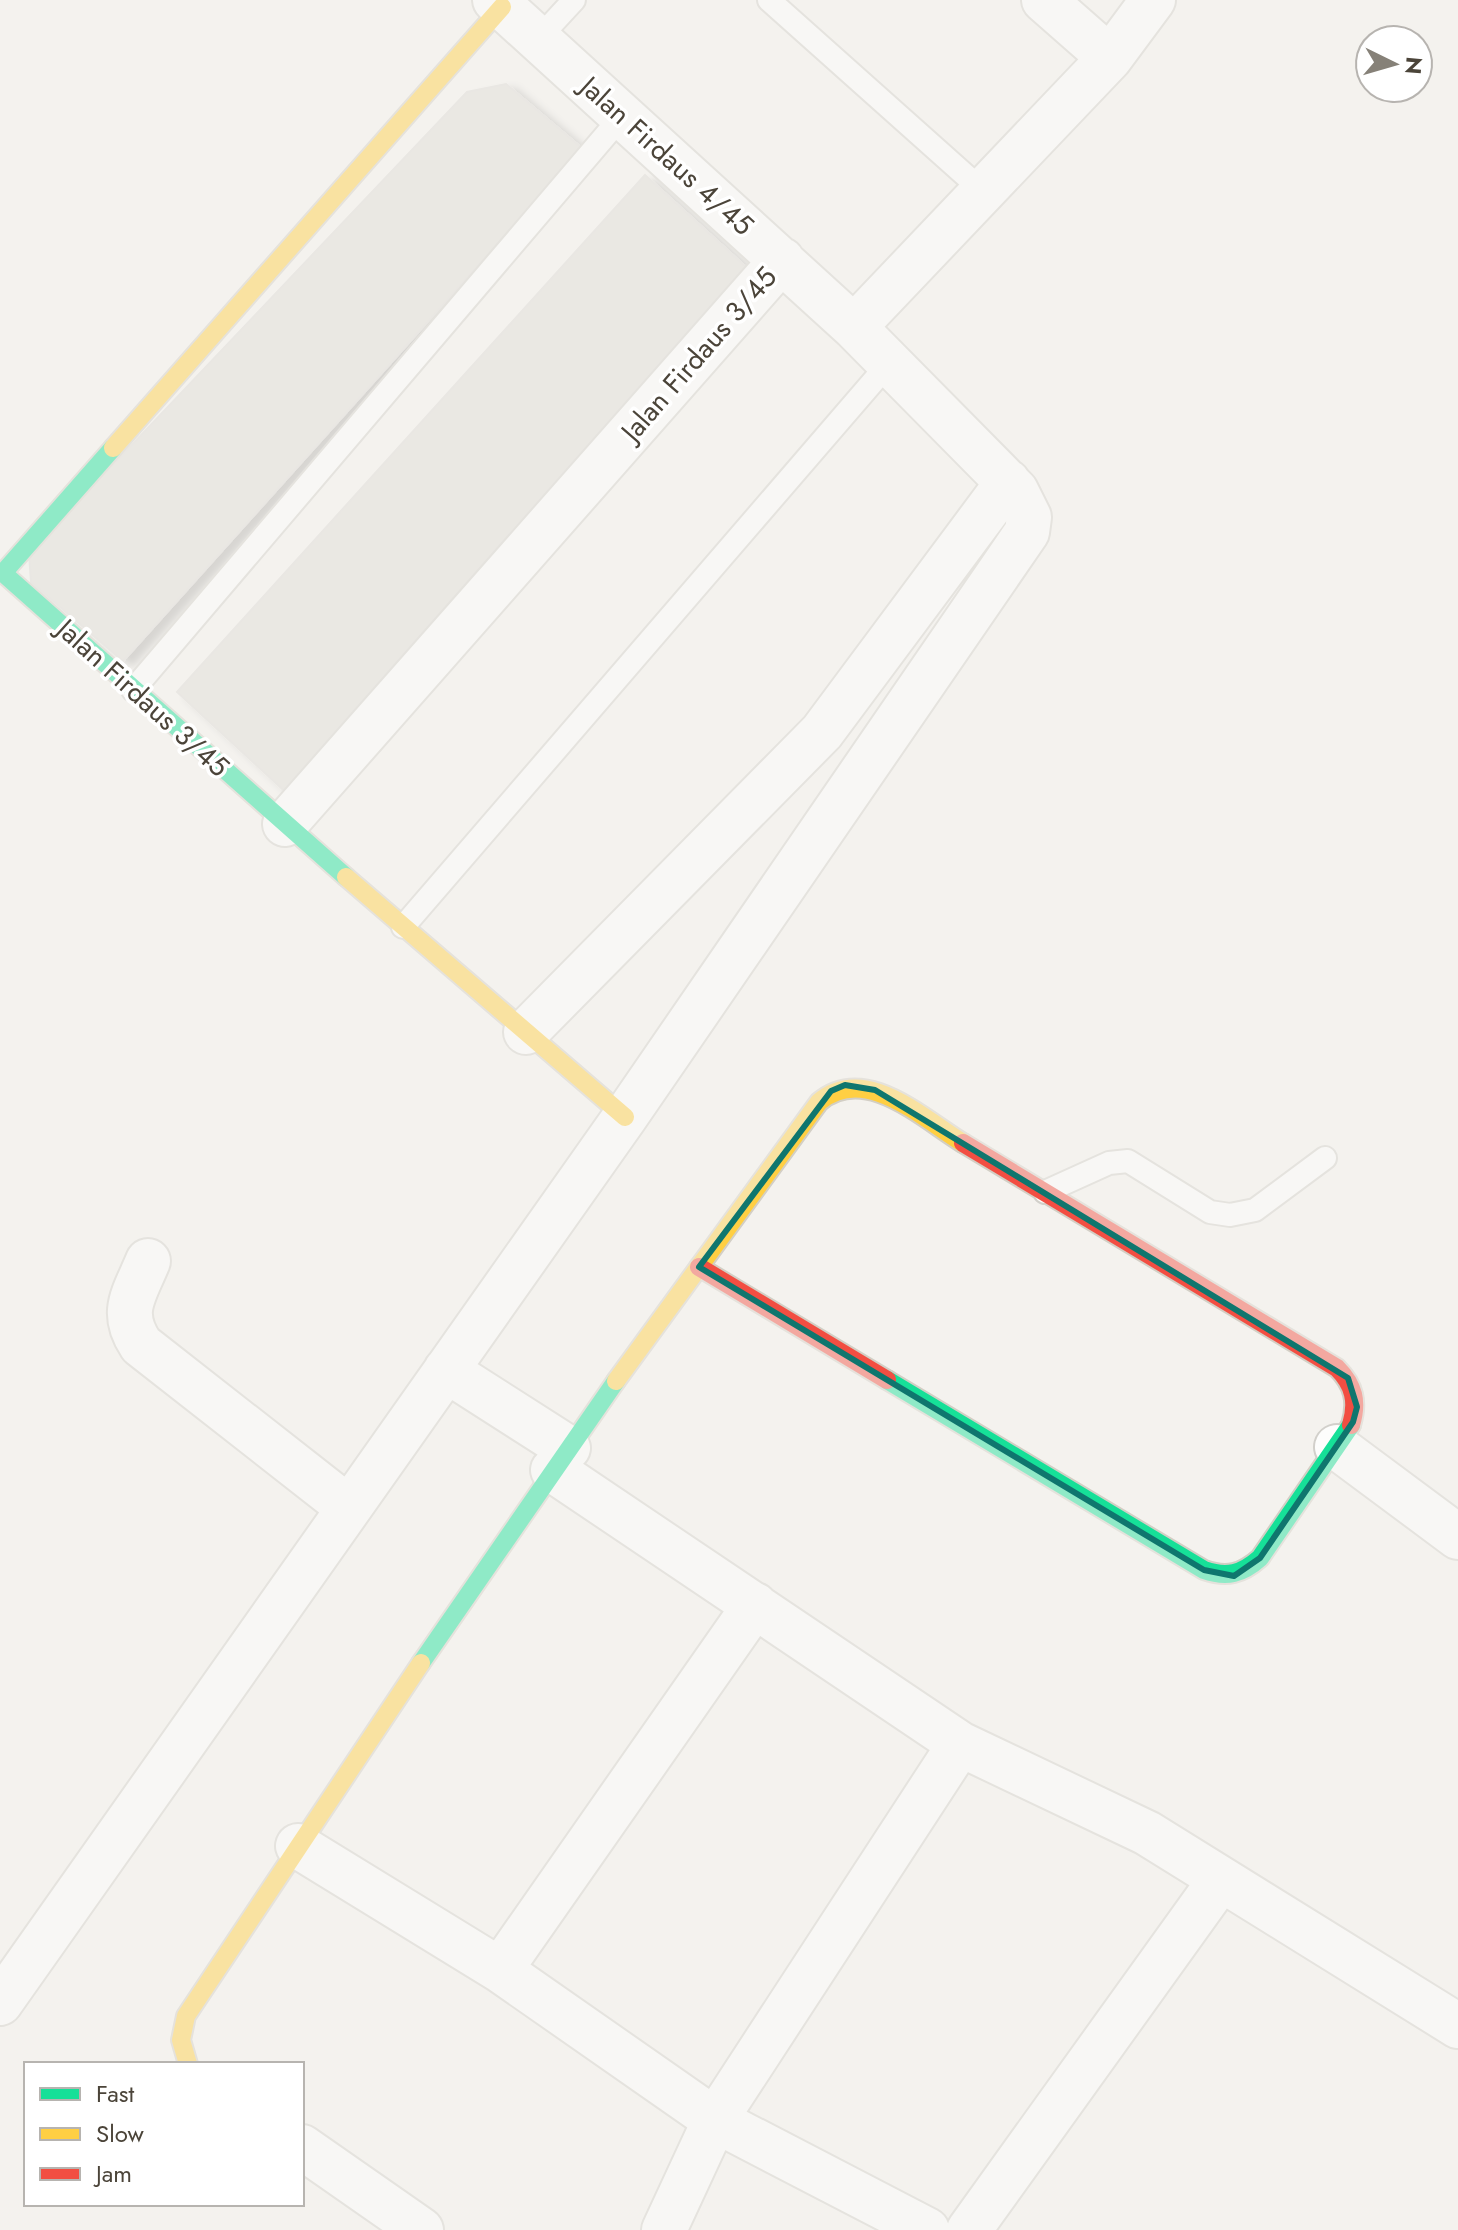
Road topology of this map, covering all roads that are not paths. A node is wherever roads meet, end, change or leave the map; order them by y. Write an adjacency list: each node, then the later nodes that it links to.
1 (574, 0): 6 (lane)
2 (769, 0): 9 (lane)
3 (1044, 0): 7 (street)
4 (1153, 0): 7 (street)
5 (498, 4): 6 (street, Jalan Firdaus 4/45); 14 (street, Jalan Firdaus 3/45)
6 (538, 39): 8 (street, Jalan Firdaus 4/45)
7 (1110, 58): 9 (street)
8 (623, 115): 10 (street, Jalan Firdaus 4/45); 15 (lane)
9 (983, 191): 11 (street)
10 (782, 260): 11 (street, Jalan Firdaus 4/45); 16 (street, Jalan Firdaus 3/45)
11 (854, 327): 12 (street, Jalan Firdaus 4/45)
12 (890, 362): 13 (street, Jalan Firdaus 4/45); 17 (lane)
13 (1008, 482): 18 (street); 19 (street, Jalan Firdaus 4/45)
14 (2, 572): 15 (street, Jalan Firdaus 3/45)
15 (133, 690): 16 (street, Jalan Firdaus 3/45)
16 (285, 824): 17 (street)
17 (403, 927): 18 (street)
18 (526, 1032): 19 (street)
19 (625, 1117): 24 (street, Jalan Firdaus 4/45)
20 (1325, 1158): 21 (lane)
21 (1045, 1192): 23 (street); 25 (street)
22 (148, 1261): 27 (street)
23 (699, 1267): 25 (street); 26 (street)
24 (446, 1370): 26 (street); 27 (street, Jalan Firdaus 4/45)
25 (1337, 1447): 28 (street)
26 (561, 1459): 29 (street); 31 (street)
27 (349, 1508): 34 (street, Jalan Firdaus 4/45)
28 (1458, 1537)
29 (755, 1605): 30 (street); 33 (street)
30 (960, 1744): 32 (street); 37 (street)
31 (298, 1846): 33 (street); 36 (street)
32 (1221, 1879): 35 (street); 42 (street)
33 (500, 1970): 37 (street)
34 (0, 2003)
35 (1458, 2026)
36 (187, 2062)
37 (715, 2120): 40 (street); 41 (street)
38 (304, 2148): 39 (street)
39 (421, 2230)
40 (664, 2230)
41 (927, 2230)
42 (969, 2230)

